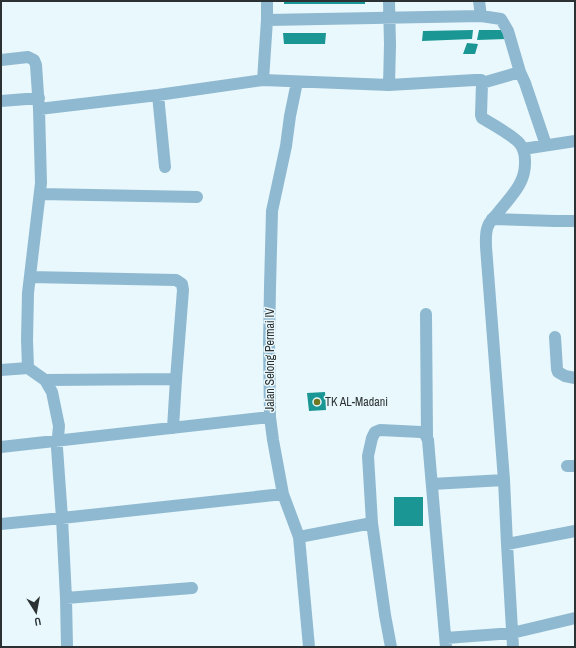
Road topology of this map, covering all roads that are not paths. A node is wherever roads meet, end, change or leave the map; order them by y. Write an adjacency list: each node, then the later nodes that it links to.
1 (267, 1): 6 (street)
2 (389, 1): 5 (street)
3 (478, 1): 4 (street)
4 (481, 16): 5 (street); 8 (street)
5 (389, 17): 6 (street); 12 (street)
6 (267, 20): 9 (street)
7 (1, 60): 15 (street)
8 (520, 72): 11 (street); 17 (street)
9 (263, 80): 10 (street); 13 (street)
10 (297, 82): 12 (street); 32 (street, Jalan Selong Permai IV)
11 (482, 83): 12 (street); 18 (street)
12 (389, 85)
13 (158, 96): 15 (street); 19 (street)
14 (1, 101): 15 (street)
15 (39, 104): 20 (street)
16 (575, 141): 17 (street)
17 (546, 145): 18 (street)
18 (523, 149): 22 (street)
19 (165, 167)
20 (40, 194): 21 (street); 24 (street)
21 (197, 197)
22 (492, 219): 23 (street); 37 (street)
23 (575, 221)
24 (30, 277): 27 (street); 30 (street)
25 (426, 314): 34 (street)
26 (555, 337): 29 (street)
27 (28, 368): 28 (street); 31 (street)
28 (1, 370)
29 (575, 378)
30 (176, 379): 31 (street); 33 (street)
31 (45, 380): 35 (street)
32 (270, 417): 33 (street); 39 (street, Jalan Selong Permai IV)
33 (173, 428): 35 (street)
34 (427, 436): 38 (street); 41 (street)
35 (58, 441): 36 (street); 40 (street)
36 (1, 447)
37 (504, 480): 38 (street); 45 (street)
38 (432, 484): 50 (street)
39 (283, 494): 40 (street); 44 (street, Jalan Selong Permai IV)
40 (62, 518): 42 (street); 47 (street)
41 (372, 523): 44 (street); 53 (street)
42 (1, 524)
43 (575, 531): 45 (street)
44 (299, 537): 52 (street, Jalan Selong Permai IV)
45 (507, 544): 49 (street)
46 (192, 588): 47 (street)
47 (66, 598): 51 (street)
48 (575, 618): 49 (street)
49 (512, 633): 50 (street); 54 (street)
50 (446, 642)
51 (67, 647)
52 (309, 647)
53 (391, 647)
54 (513, 647)

